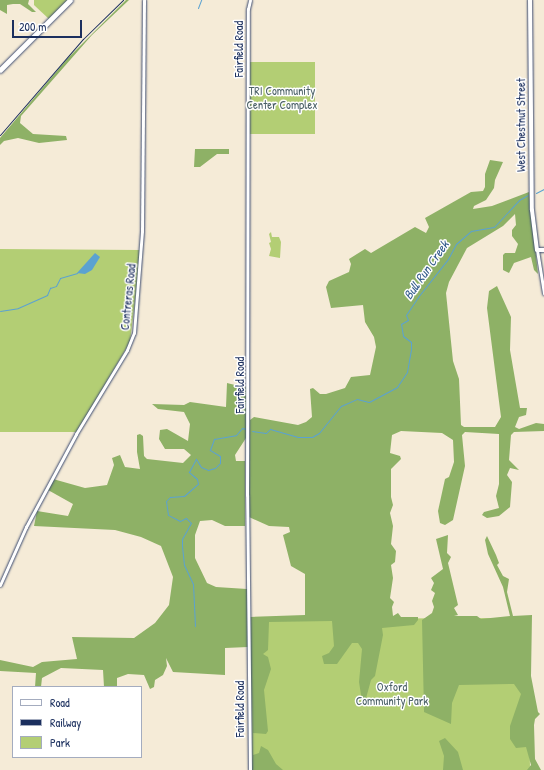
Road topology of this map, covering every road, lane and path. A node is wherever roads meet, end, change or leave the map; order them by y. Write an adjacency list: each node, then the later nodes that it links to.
1 (70, 0): 5 (highway)
2 (144, 0): 9 (street, Contreras Road)
3 (250, 0): 10 (street, Fairfield Road)
4 (530, 0): 6 (main road, West Chestnut Street)
5 (0, 70)
6 (537, 250): 7 (main road); 8 (street)
7 (544, 250)
8 (544, 294)
9 (0, 585)
10 (250, 770)

